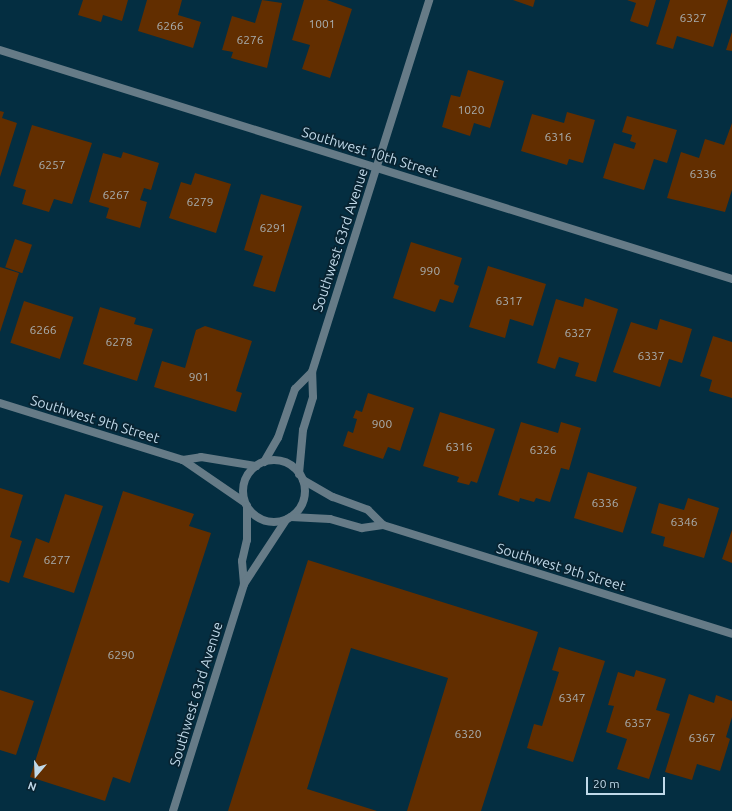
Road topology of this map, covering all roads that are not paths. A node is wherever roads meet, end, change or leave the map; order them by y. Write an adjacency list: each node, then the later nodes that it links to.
1 (429, 0): 3 (street, Southwest 63rd Avenue)
2 (0, 50): 3 (street, Southwest 10th Street)
3 (377, 168): 4 (street, Southwest 10th Street); 5 (street, Southwest 63rd Avenue)
4 (732, 279)
5 (312, 372): 8 (street, Southwest 63rd Avenue); 10 (street, Southwest 63rd Avenue)
6 (0, 403): 7 (street, Southwest 9th Street)
7 (183, 460): 9 (street, Southwest 9th Street); 11 (street, Southwest 9th Street)
8 (264, 462): 9 (street); 10 (street)
9 (256, 466): 11 (street)
10 (301, 477): 12 (street); 13 (street, Southwest 9th Street)
11 (246, 504): 12 (street); 14 (street, Southwest 63rd Avenue)
12 (289, 518): 13 (street, Southwest 9th Street); 14 (street, Southwest 63rd Avenue)
13 (383, 524): 15 (street, Southwest 9th Street)
14 (244, 584): 16 (street, Southwest 63rd Avenue)
15 (732, 634)
16 (173, 811)

